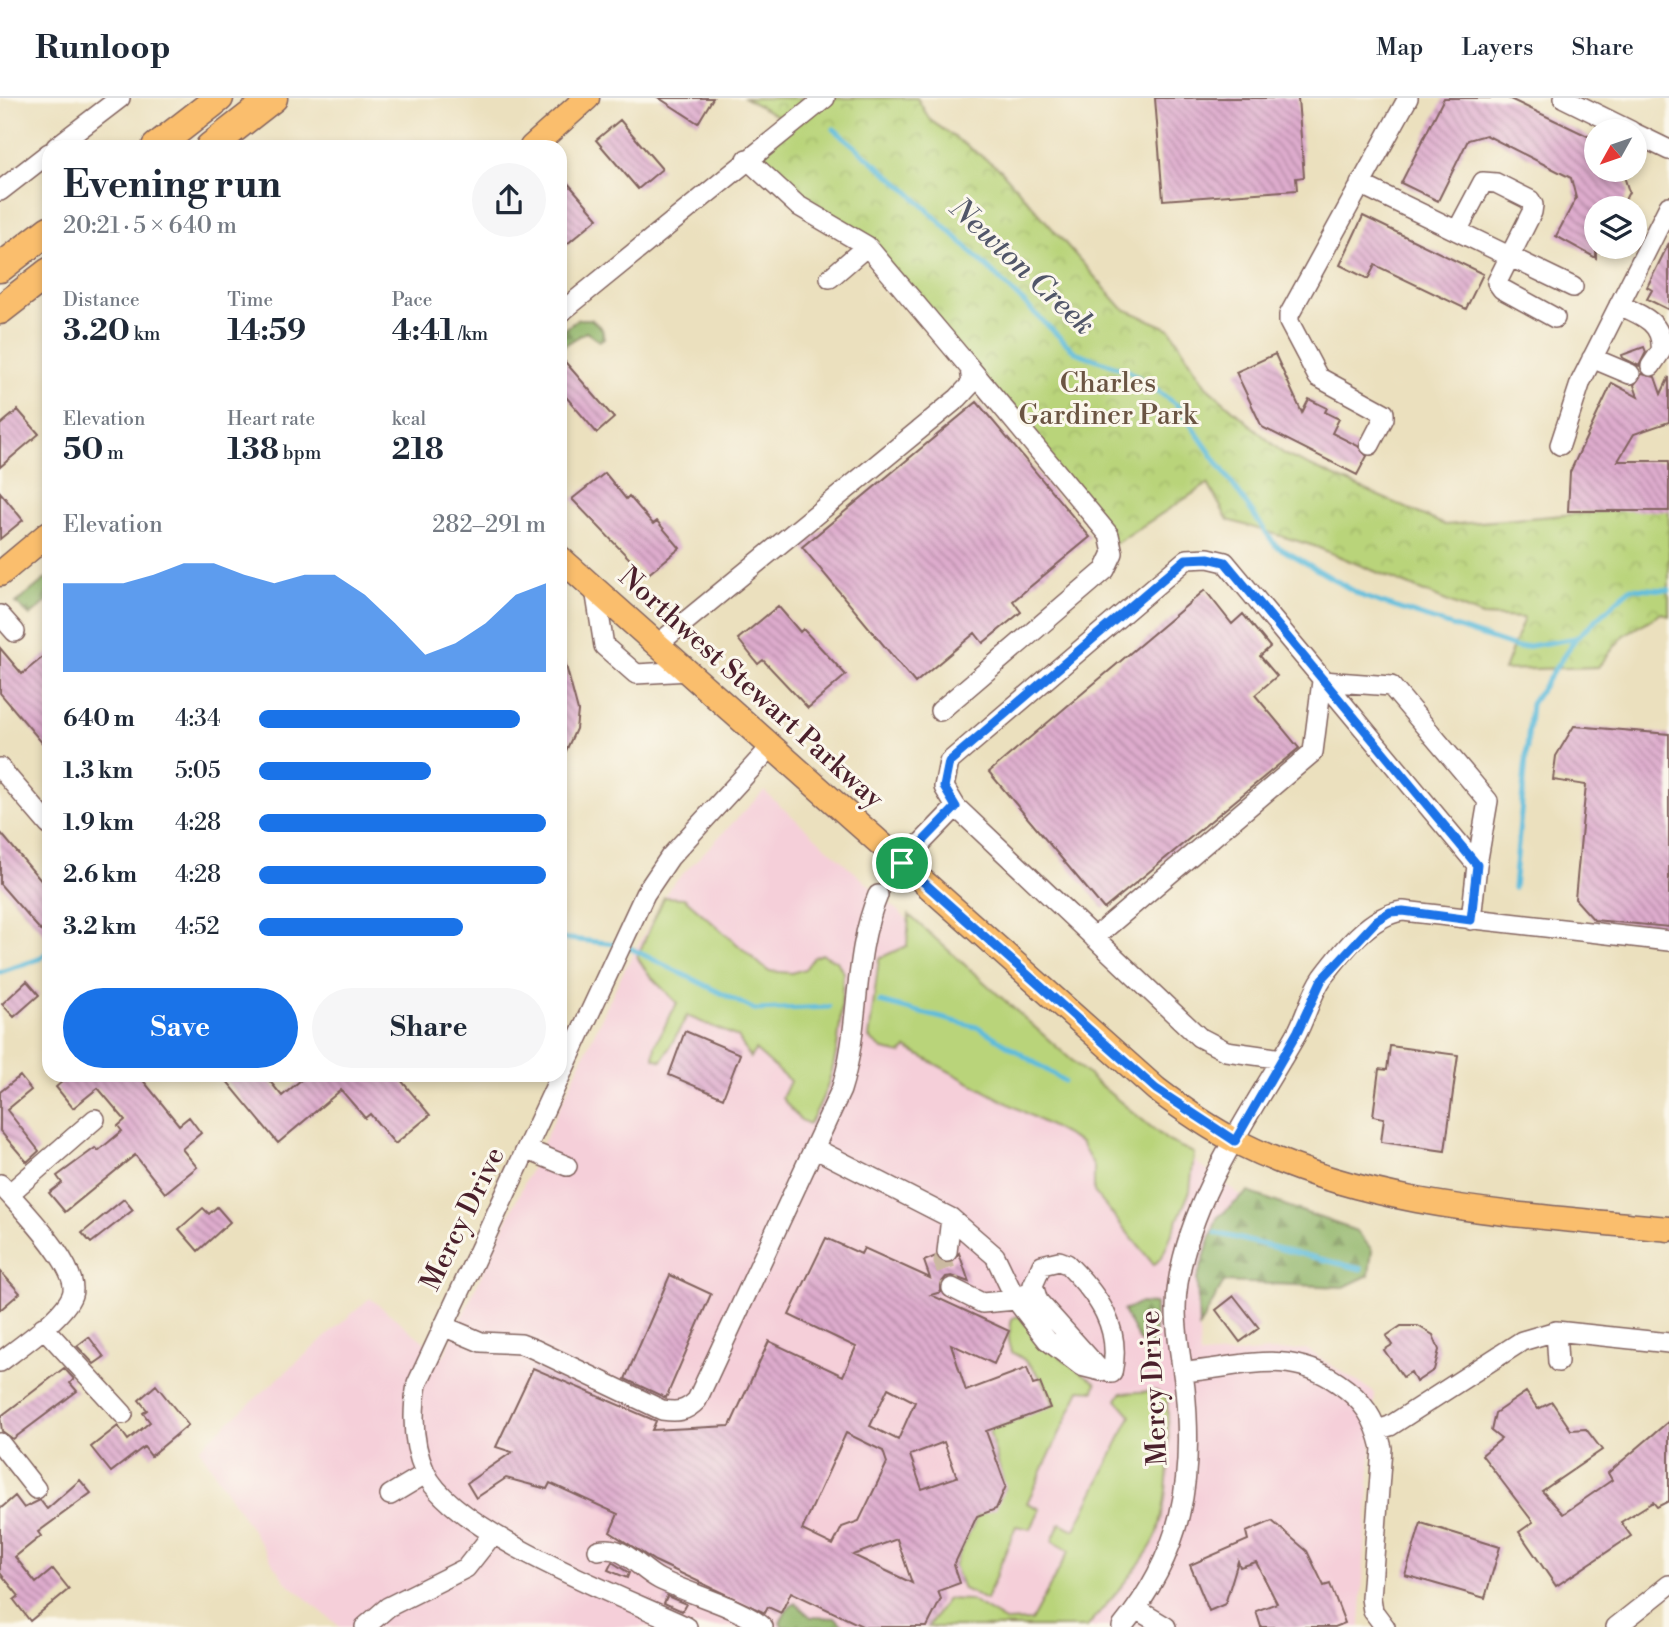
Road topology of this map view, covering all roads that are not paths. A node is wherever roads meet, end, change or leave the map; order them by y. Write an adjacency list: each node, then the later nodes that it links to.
1 (120, 98): 10 (street)
2 (219, 98): 11 (highway)
3 (273, 98): 12 (highway)
4 (587, 98): 13 (main road)
5 (825, 98): 16 (street)
6 (1408, 98): 17 (street)
7 (1564, 98): 8 (street)
8 (1607, 119)
9 (1647, 139): 14 (street)
10 (66, 140)
11 (165, 140)
12 (219, 140)
13 (540, 140)
14 (1669, 150)
15 (42, 158): 18 (street)
16 (747, 159): 22 (street); 29 (street)
17 (1360, 184): 20 (street); 36 (street)
18 (0, 191)
19 (1669, 206): 28 (street)
20 (1457, 231): 23 (street); 23 (street)
21 (42, 235): 24 (highway)
22 (867, 246): 26 (street); 34 (street)
23 (1509, 256): 27 (street); 31 (street)
24 (0, 268)
25 (42, 277): 30 (highway)
26 (830, 278)
27 (1573, 287)
28 (1619, 305): 32 (street); 33 (street)
29 (567, 307)
30 (0, 310)
31 (1555, 318)
32 (1592, 358): 35 (street); 37 (street)
33 (1651, 366)
34 (970, 368): 44 (street); 47 (street)
35 (1630, 374)
36 (1370, 445)
37 (1560, 445)
38 (42, 539): 40 (main road)
39 (567, 564): 41 (main road, Northwest Stewart Parkway)
40 (0, 575)
41 (595, 589): 44 (main road, Northwest Stewart Parkway); 45 (street)
42 (0, 615): 43 (street)
43 (15, 632)
44 (658, 644): 45 (main road, Northwest Stewart Parkway)
45 (689, 671): 48 (main road, Northwest Stewart Parkway)
46 (1322, 681): 50 (street); 53 (street); 53 (street); 56 (street)
47 (940, 711)
48 (772, 746): 52 (main road, Northwest Stewart Parkway); 59 (street, Mercy Drive)
49 (0, 768): 51 (street)
50 (956, 807): 52 (street); 56 (street)
51 (42, 817)
52 (902, 863): 62 (main road, Northwest Stewart Parkway)
53 (1477, 865): 55 (street)
54 (878, 895): 63 (street)
55 (1471, 920): 57 (street, Mercy Drive); 58 (street, Mercy Drive)
56 (1094, 938): 58 (street)
57 (1669, 941)
58 (1282, 1059): 62 (street, Mercy Drive)
59 (567, 1063)
60 (558, 1082): 64 (street, Mercy Drive)
61 (95, 1119): 66 (street)
62 (1235, 1141): 68 (main road, Northwest Stewart Parkway); 80 (street, Mercy Drive)
63 (814, 1148): 67 (street); 75 (street)
64 (528, 1150): 65 (street); 75 (street, Mercy Drive)
65 (567, 1166)
66 (3, 1190): 74 (street)
67 (951, 1218): 69 (street); 70 (street)
68 (1669, 1229)
69 (947, 1252)
70 (999, 1265): 72 (street); 73 (street)
71 (952, 1288): 73 (street)
72 (1037, 1298): 73 (street); 81 (street)
73 (1016, 1300)
74 (43, 1326): 78 (street); 82 (street)
75 (443, 1326): 85 (street, Mercy Drive)
76 (1556, 1331): 77 (street); 79 (street); 83 (street)
77 (1669, 1343)
78 (0, 1362)
79 (1558, 1362)
80 (1183, 1372): 83 (street); 91 (street, Mercy Drive)
81 (1112, 1373)
82 (123, 1414)
83 (1377, 1430): 97 (street)
84 (0, 1443): 86 (street)
85 (425, 1474): 87 (street); 88 (street, Mercy Drive)
86 (36, 1489)
87 (390, 1495)
88 (492, 1535): 92 (street); 93 (street, Mercy Drive)
89 (598, 1550): 94 (street)
90 (1669, 1585): 98 (street)
91 (1136, 1609): 95 (street, Mercy Drive); 96 (street)
92 (365, 1627)
93 (687, 1627)
94 (763, 1627)
95 (1122, 1627)
96 (1166, 1627)
97 (1385, 1627)
98 (1616, 1627)

